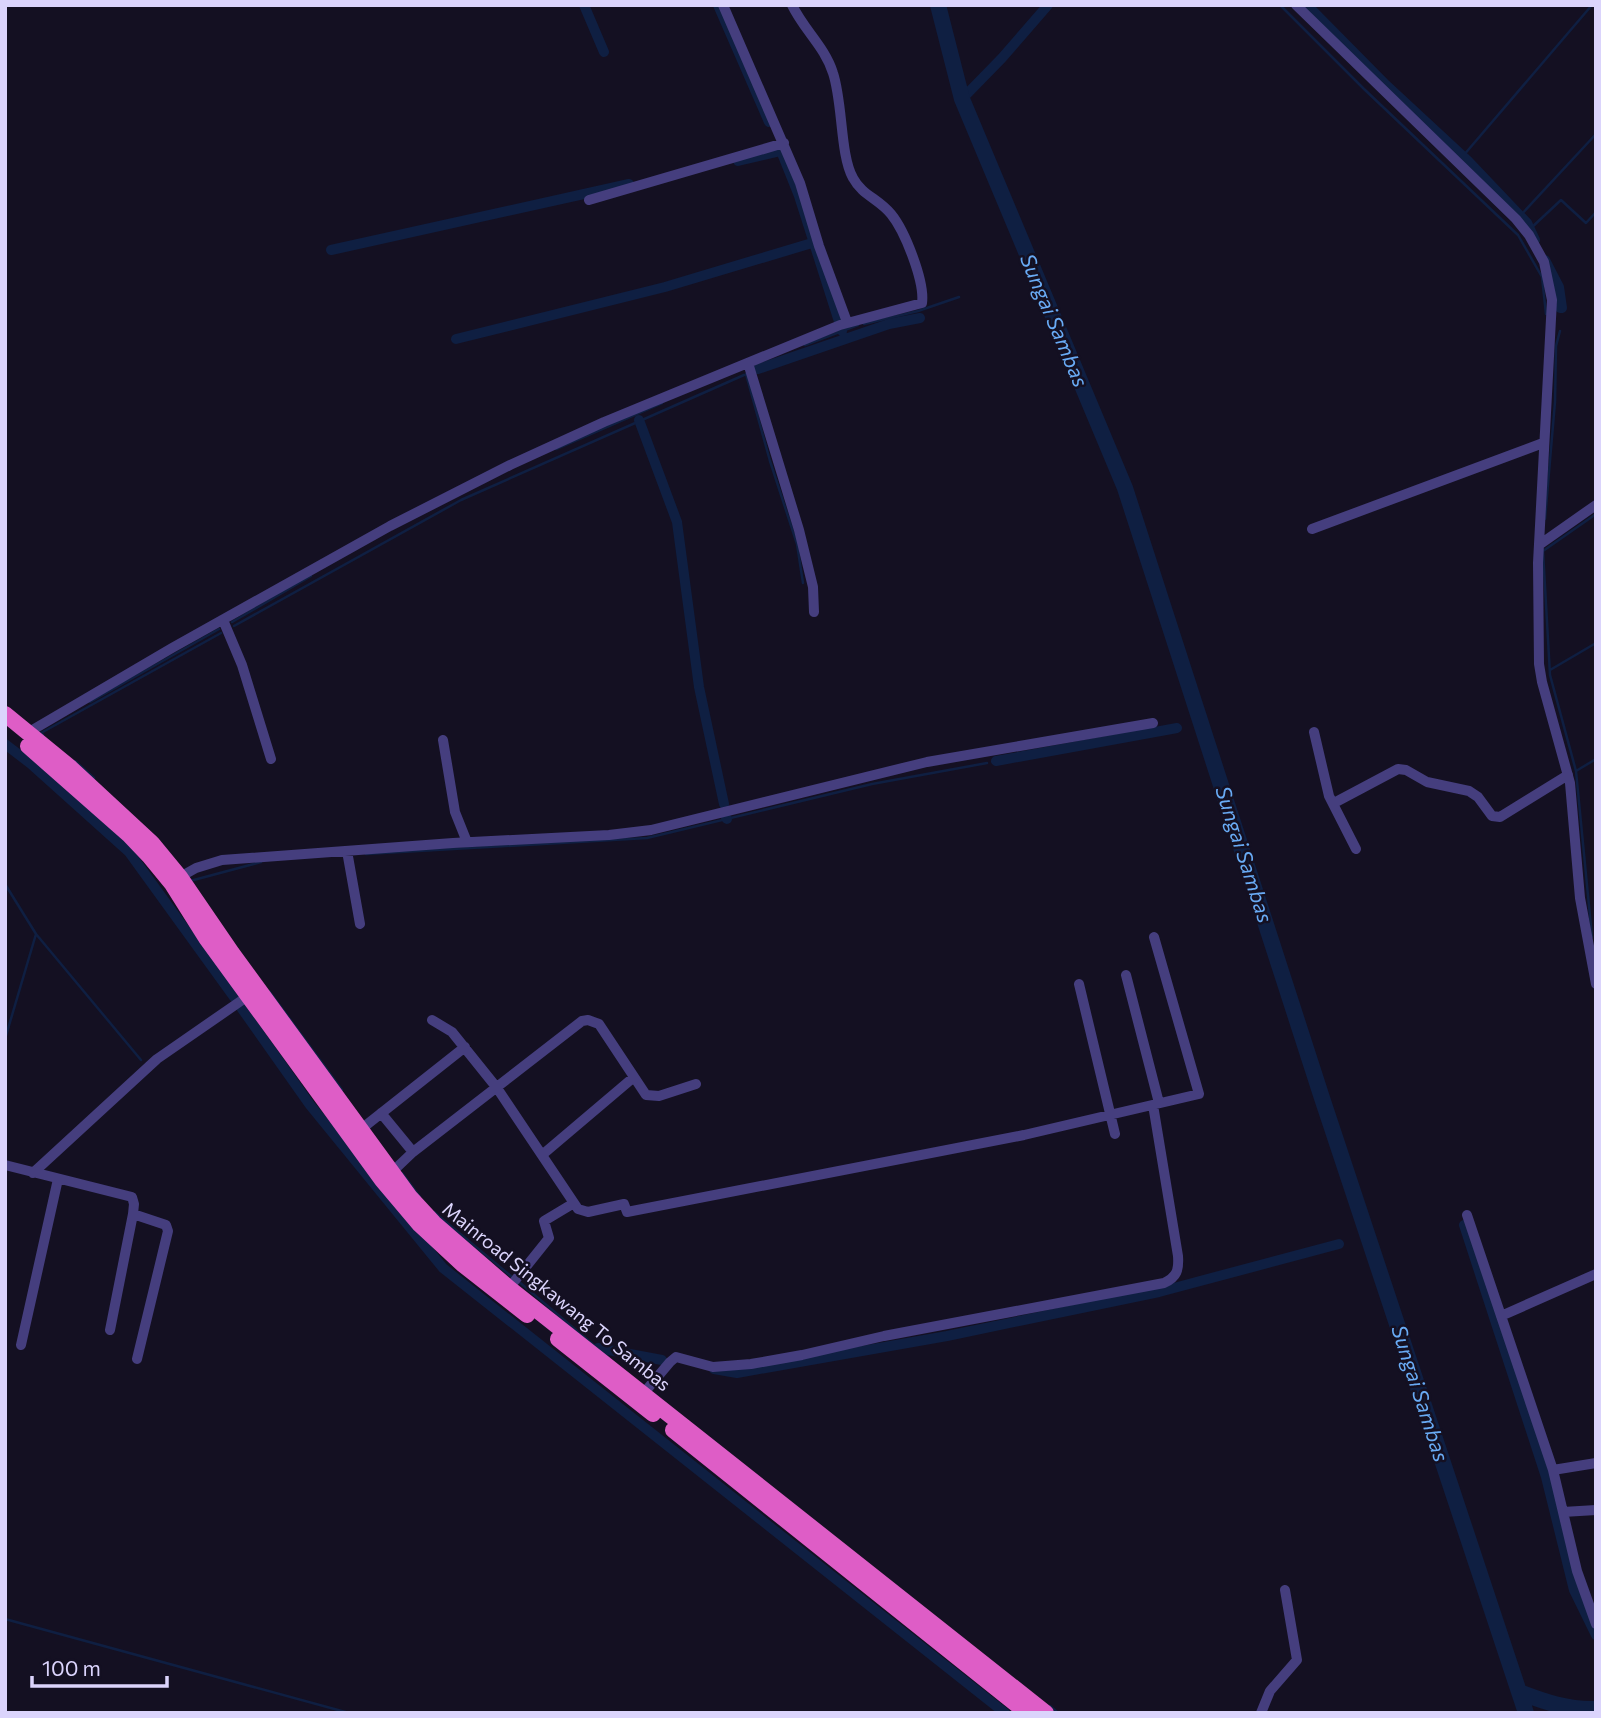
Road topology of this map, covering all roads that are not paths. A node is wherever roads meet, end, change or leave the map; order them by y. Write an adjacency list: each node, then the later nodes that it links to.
1 (723, 5): 4 (street)
2 (792, 5): 6 (street)
3 (1296, 5): 8 (street)
4 (784, 143): 5 (street); 6 (street)
5 (589, 200)
6 (847, 323): 7 (street)
7 (748, 363): 12 (street); 13 (street)
8 (1543, 443): 10 (street); 11 (street)
9 (1596, 505): 11 (street)
10 (1312, 529)
11 (1539, 545): 22 (street)
12 (814, 612)
13 (223, 620): 17 (street); 20 (street)
14 (5, 714): 17 (highway, Mainroad Singkawang To Sambas)
15 (1153, 723): 24 (street)
16 (5, 727): 21 (highway, Mainroad Singkawang To Sambas)
17 (29, 732): 21 (highway, Mainroad Singkawang To Sambas)
18 (1314, 732): 23 (street)
19 (443, 740): 24 (street)
20 (271, 759)
21 (66, 773): 27 (highway, Mainroad Singkawang To Sambas); 33 (highway, Mainroad Singkawang To Sambas)
22 (1568, 775): 23 (street); 32 (street)
23 (1334, 803): 25 (street)
24 (467, 842): 26 (street)
25 (1356, 849)
26 (347, 851): 27 (street); 28 (street)
27 (180, 877): 35 (highway, Mainroad Singkawang To Sambas)
28 (360, 924)
29 (1154, 937): 40 (street)
30 (1126, 975): 40 (street)
31 (1079, 984): 42 (street)
32 (1596, 984)
33 (248, 996): 35 (highway, Mainroad Singkawang To Sambas); 49 (street)
34 (432, 1020): 36 (street)
35 (283, 1033): 43 (highway, Mainroad Singkawang To Sambas); 60 (highway, Mainroad Singkawang To Sambas)
36 (465, 1047): 39 (street); 41 (street)
37 (634, 1077): 38 (street); 39 (street); 46 (street)
38 (696, 1084)
39 (497, 1088): 45 (street); 46 (street)
40 (1156, 1104): 42 (street); 61 (street)
41 (381, 1113): 43 (street); 45 (street)
42 (1110, 1115): 44 (street); 51 (street)
43 (360, 1129): 48 (highway, Mainroad Singkawang To Sambas)
44 (1115, 1135)
45 (414, 1152): 48 (street)
46 (542, 1155): 51 (street)
47 (5, 1166): 49 (street)
48 (392, 1172): 55 (highway, Mainroad Singkawang To Sambas)
49 (33, 1173): 50 (street)
50 (58, 1179): 52 (street); 58 (street)
51 (573, 1203): 55 (street)
52 (133, 1214): 57 (street); 59 (street)
53 (1466, 1215): 56 (street)
54 (1596, 1274): 56 (street)
55 (510, 1288): 60 (highway, Mainroad Singkawang To Sambas)
56 (1501, 1316): 63 (street)
57 (110, 1330)
58 (20, 1345)
59 (137, 1359)
60 (605, 1370): 61 (highway, Mainroad Singkawang To Sambas); 68 (highway, Mainroad Singkawang To Sambas)
61 (643, 1394): 69 (highway, Mainroad Singkawang To Sambas)
62 (1596, 1463): 63 (street)
63 (1553, 1470): 65 (street)
64 (1596, 1510): 65 (street)
65 (1563, 1512): 67 (street)
66 (1285, 1590): 70 (street)
67 (1596, 1624)
68 (1027, 1713)
69 (1046, 1713)
70 (1261, 1713)

